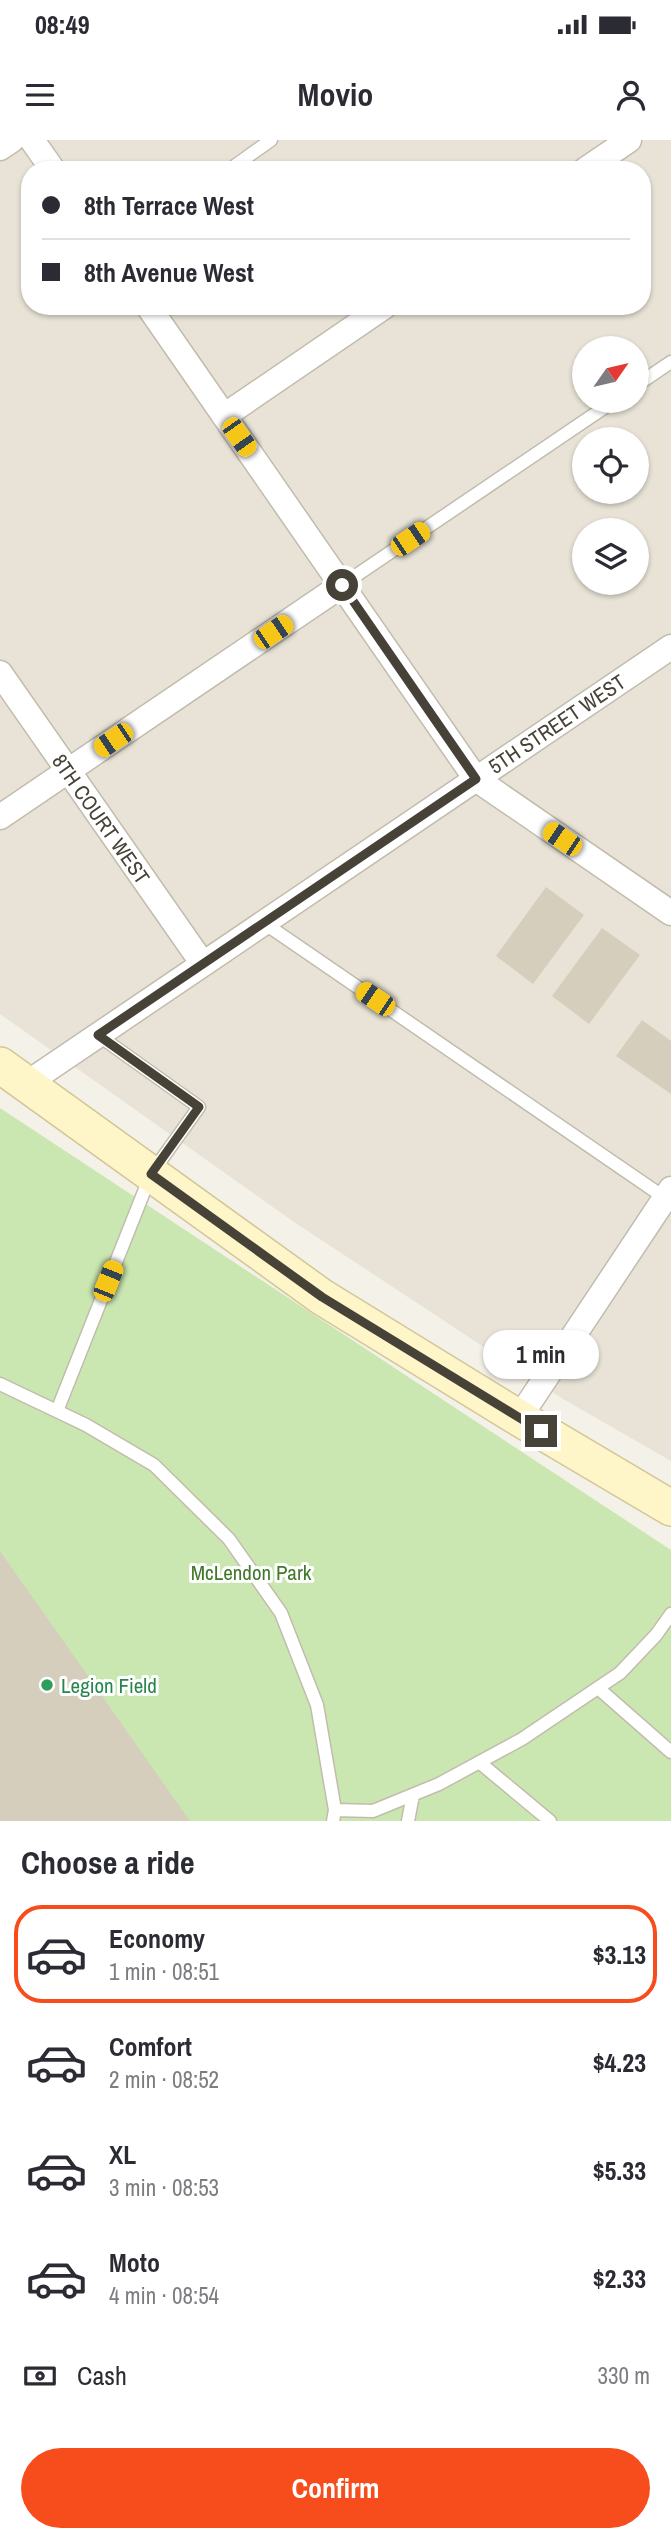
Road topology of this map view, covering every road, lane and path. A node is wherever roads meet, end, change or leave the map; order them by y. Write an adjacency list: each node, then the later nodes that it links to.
1 (12, 140): 5 (street)
2 (33, 140): 6 (street)
3 (271, 140): 7 (lane)
4 (629, 140): 8 (street)
5 (0, 148)
6 (47, 161)
7 (242, 161)
8 (598, 161)
9 (154, 315): 14 (street)
10 (372, 315): 14 (street)
11 (671, 362): 12 (lane)
12 (649, 377)
13 (596, 413): 15 (lane)
14 (224, 416): 15 (street)
15 (342, 585): 18 (street); 19 (street)
16 (671, 647): 19 (street, 5TH STREET WEST)
17 (0, 673): 18 (street, 8TH COURT WEST)
18 (68, 771): 20 (street); 23 (street, 8TH COURT WEST)
19 (476, 779): 21 (street); 22 (street, 5TH STREET WEST)
20 (0, 817)
21 (671, 913)
22 (264, 923): 23 (street, 5TH STREET WEST); 27 (lane)
23 (203, 964): 24 (street, 5TH STREET WEST)
24 (98, 1035): 25 (street, 5TH STREET WEST); 26 (lane)
25 (13, 1074): 26 (main road)
26 (151, 1174): 29 (lane); 30 (main road)
27 (669, 1196): 30 (street)
28 (0, 1384): 29 (lane)
29 (57, 1411): 37 (lane)
30 (519, 1418): 31 (main road)
31 (671, 1508)
32 (671, 1614): 33 (lane)
33 (597, 1688): 34 (lane); 35 (lane)
34 (671, 1752)
35 (479, 1762): 36 (lane); 39 (lane)
36 (413, 1795): 37 (lane); 38 (lane)
37 (334, 1815)
38 (408, 1821)
39 (550, 1821)

